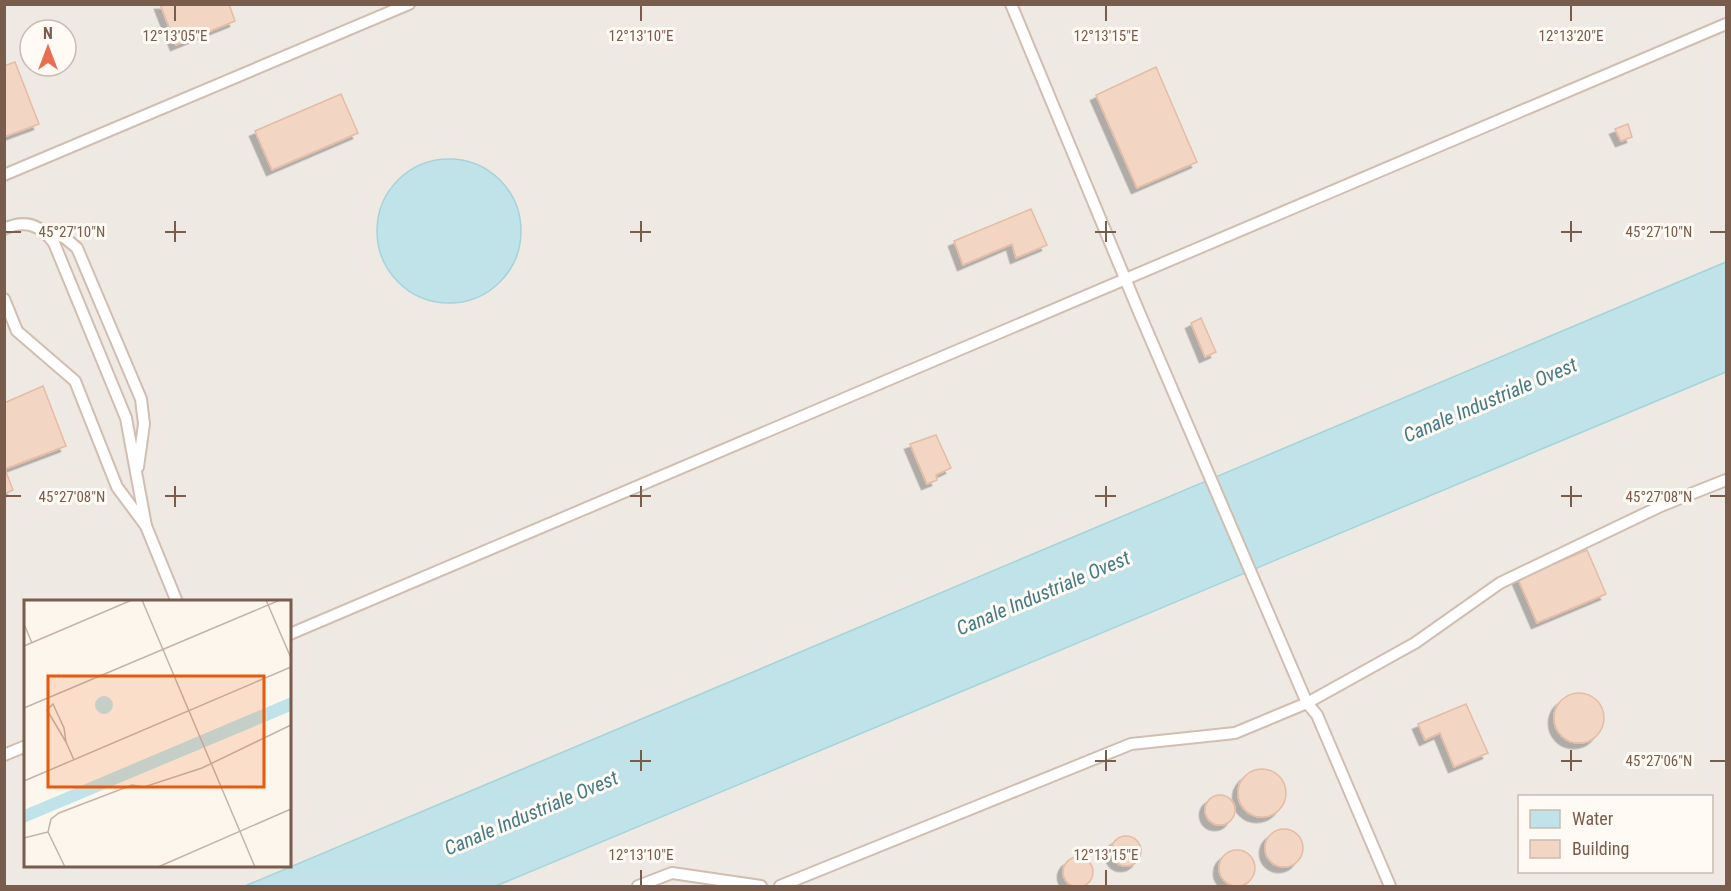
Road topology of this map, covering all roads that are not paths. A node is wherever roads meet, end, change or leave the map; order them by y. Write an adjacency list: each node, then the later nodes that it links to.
1 (409, 4): 4 (lane)
2 (1011, 4): 7 (lane)
3 (1726, 24): 7 (lane)
4 (4, 175)
5 (38, 227): 6 (lane); 9 (lane); 9 (lane)
6 (4, 229)
7 (1125, 279): 13 (lane); 14 (lane)
8 (4, 299): 11 (lane)
9 (137, 476): 11 (lane)
10 (1726, 480): 14 (lane)
11 (146, 526): 12 (lane)
12 (176, 600)
13 (291, 634)
14 (1307, 704): 19 (lane); 20 (lane)
15 (24, 747): 16 (lane)
16 (4, 755)
17 (638, 886): 18 (lane)
18 (761, 886)
19 (780, 886)
20 (1390, 886)

